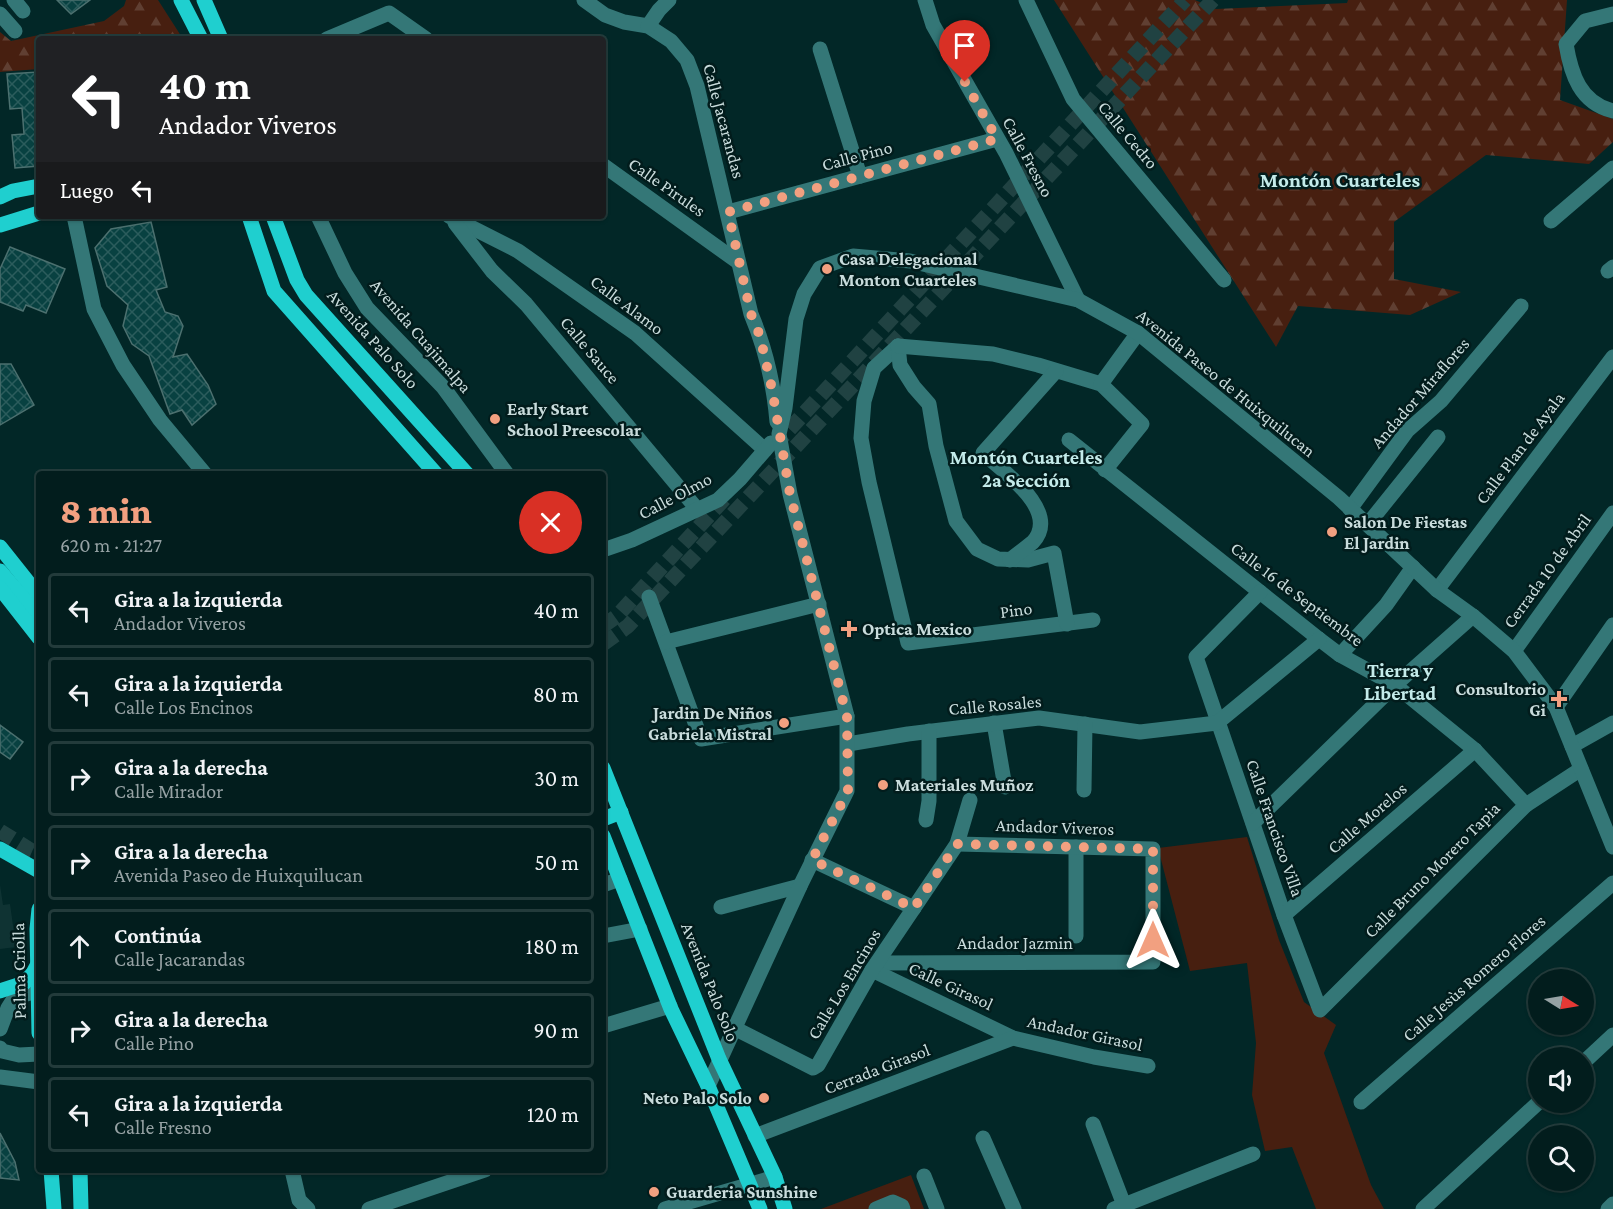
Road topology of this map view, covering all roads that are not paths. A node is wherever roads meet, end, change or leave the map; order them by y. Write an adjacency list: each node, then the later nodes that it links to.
1 (181, 0): 11 (main road)
2 (204, 0): 12 (main road)
3 (584, 0): 9 (street)
4 (669, 0): 9 (street)
5 (925, 0): 17 (street, Calle Fresno)
6 (1026, 0): 34 (street, Calle Cedro)
7 (0, 14): 10 (street)
8 (1613, 14): 16 (street)
9 (648, 26): 23 (street, Calle Jacarandas)
10 (15, 31)
11 (200, 36)
12 (219, 36)
13 (334, 36): 14 (street)
14 (422, 36)
15 (820, 49): 20 (street)
16 (1613, 111)
17 (997, 139): 20 (street, Calle Pino); 35 (street, Calle Fresno)
18 (606, 167): 33 (street, Calle Pirules)
19 (1613, 168): 31 (street)
20 (860, 176): 23 (street, Calle Pino)
21 (36, 187): 22 (main road)
22 (0, 196)
23 (728, 212): 33 (street, Calle Jacarandas)
24 (36, 214): 32 (main road)
25 (75, 219): 49 (street)
26 (250, 219): 43 (main road)
27 (274, 219): 42 (main road, Avenida Palo Solo)
28 (319, 219): 52 (street, Avenida Cuajimalpa)
29 (453, 219): 54 (street, Calle Sauce)
30 (455, 219): 47 (street, Calle Alamo)
31 (1551, 221)
32 (0, 225)
33 (738, 262): 44 (street, Calle Jacarandas)
34 (1224, 280)
35 (1078, 300): 37 (street, Avenida Paseo de Huixquilucan); 44 (street, Avenida Paseo de Huixquilucan)
36 (1521, 306): 53 (street, Andador Miraflores)
37 (1138, 333): 41 (street); 53 (street, Avenida Paseo de Huixquilucan)
38 (898, 346): 40 (street); 59 (street); 71 (street, Pino)
39 (1613, 357): 63 (street, Calle Plan de Ayala)
40 (1056, 371): 41 (street); 59 (street)
41 (1101, 384): 48 (street)
42 (409, 407): 43 (main road); 51 (main road, Avenida Palo Solo)
43 (392, 424): 50 (main road)
44 (778, 434): 47 (street, Calle Olmo); 67 (street, Avenida Paseo de Huixquilucan)
45 (1438, 437): 56 (street)
46 (1069, 440): 48 (street, Calle 16 de Septiembre)
47 (765, 450): 54 (street, Calle Olmo)
48 (1105, 470): 65 (street, Calle 16 de Septiembre)
49 (202, 471)
50 (433, 471)
51 (464, 471)
52 (505, 471)
53 (1350, 508): 56 (street, Avenida Paseo de Huixquilucan)
54 (697, 509): 58 (street, Calle Olmo)
55 (1613, 513): 76 (street, Cerrada 10 de Abril)
56 (1368, 524): 60 (street, Avenida Paseo de Huixquilucan)
57 (0, 547): 64 (main road)
58 (606, 549)
59 (1010, 560): 71 (street)
60 (1413, 567): 63 (street, Avenida Paseo de Huixquilucan); 77 (street)
61 (0, 571): 68 (main road)
62 (0, 588): 73 (main road)
63 (1437, 590): 69 (street, Avenida Paseo de Huixquilucan)
64 (36, 592)
65 (1260, 592): 74 (street, Calle 16 de Septiembre); 82 (street, Calle Francisco Villa)
66 (649, 597): 75 (street)
67 (819, 604): 75 (street); 80 (street, Avenida Paseo de Huixquilucan)
68 (36, 613)
69 (1473, 616): 76 (street, Avenida Paseo de Huixquilucan); 78 (street)
70 (1093, 620): 71 (street, Pino)
71 (1067, 624)
72 (1613, 625): 79 (street)
73 (36, 634)
74 (1319, 639): 77 (street, Calle 16 de Septiembre); 82 (street)
75 (666, 642): 80 (street)
76 (1514, 651): 79 (street, Avenida Paseo de Huixquilucan)
77 (1340, 655): 78 (street, Calle 16 de Septiembre)
78 (1395, 685): 88 (street, Calle 16 de Septiembre); 98 (street)
79 (1556, 707): 87 (street, Avenida Paseo de Huixquilucan)
80 (847, 717): 86 (street, Avenida Paseo de Huixquilucan)
81 (994, 723): 84 (street, Calle Rosales); 85 (street, Calle Rosales); 91 (street)
82 (1217, 723): 84 (street, Calle Rosales); 98 (street, Calle Francisco Villa)
83 (1613, 723): 87 (street)
84 (1085, 724): 92 (street)
85 (929, 731): 86 (street, Calle Rosales); 97 (street)
86 (848, 744): 104 (street, Avenida Paseo de Huixquilucan)
87 (1572, 746): 89 (street, Avenida Paseo de Huixquilucan)
88 (1475, 750): 94 (street, Calle 16 de Septiembre); 114 (street, Calle Morelos)
89 (1581, 769): 94 (street, Calle Bruno Morero Tapia); 102 (street, Avenida Paseo de Huixquilucan)
90 (606, 775): 95 (main road, Avenida Palo Solo)
91 (1005, 787)
92 (1084, 790)
93 (970, 800): 100 (street, Calle Los Encinos)
94 (1526, 805): 124 (street, Calle Bruno Morero Tapia)
95 (621, 812): 96 (main road); 133 (main road, Avenida Palo Solo)
96 (606, 818)
97 (926, 820)
98 (1253, 823): 114 (street, Calle Francisco Villa)
99 (606, 844): 108 (main road)
100 (957, 844): 101 (street, Andador Viveros); 113 (street, Calle Los Encinos)
101 (1076, 847): 117 (street); 118 (street, Andador Viveros)
102 (1613, 847)
103 (0, 849): 105 (main road)
104 (812, 860): 111 (street, Avenida Paseo de Huixquilucan); 113 (street)
105 (19, 861): 106 (main road); 107 (main road)
106 (36, 864)
107 (36, 870)
108 (620, 879): 110 (street); 115 (main road)
109 (1613, 883): 138 (street, Calle Jesùs Romero Flores)
110 (606, 884)
111 (800, 886): 112 (street); 126 (street, Avenida Paseo de Huixquilucan)
112 (721, 907)
113 (914, 908): 119 (street, Calle Los Encinos)
114 (1284, 915): 124 (street, Calle Francisco Villa)
115 (640, 929): 116 (street); 123 (main road)
116 (606, 935)
117 (1076, 936)
118 (1153, 962): 119 (street, Andador Jazmin)
119 (874, 967): 126 (street, Calle Los Encinos); 129 (street, Calle Girasol)
120 (36, 968): 121 (main road, bridge)
121 (0, 991)
122 (36, 992): 127 (street)
123 (670, 1006): 125 (street); 137 (main road)
124 (1320, 1010)
125 (606, 1025)
126 (734, 1028): 133 (street, Avenida Paseo de Huixquilucan)
127 (0, 1029)
128 (1613, 1035): 131 (street)
129 (1013, 1038): 134 (street, Andador Girasol); 141 (street, Cerrada Girasol)
130 (0, 1048): 132 (street)
131 (1594, 1053)
132 (36, 1054)
133 (719, 1059): 137 (street, Avenida Paseo de Huixquilucan); 141 (main road, Avenida Palo Solo)
134 (1148, 1066)
135 (0, 1077): 136 (street)
136 (36, 1082)
137 (708, 1086): 150 (main road)
138 (1361, 1102)
139 (1528, 1112): 164 (street)
140 (1093, 1124): 152 (street)
141 (755, 1136): 149 (main road, Avenida Palo Solo)
142 (983, 1138): 163 (street)
143 (1253, 1154): 152 (street)
144 (51, 1173): 153 (main road)
145 (80, 1173): 154 (main road)
146 (293, 1173): 155 (street)
147 (475, 1173): 156 (street)
148 (924, 1176): 162 (street)
149 (775, 1177): 150 (street); 159 (main road, Avenida Palo Solo)
150 (752, 1185): 157 (street); 158 (main road)
151 (1613, 1204): 165 (street)
152 (1119, 1207)
153 (54, 1209)
154 (81, 1209)
155 (308, 1209)
156 (369, 1209)
157 (665, 1209)
158 (760, 1209)
159 (785, 1209)
160 (876, 1209): 161 (street)
161 (903, 1209)
162 (937, 1209)
163 (1014, 1209)
164 (1423, 1209)
165 (1608, 1209)

